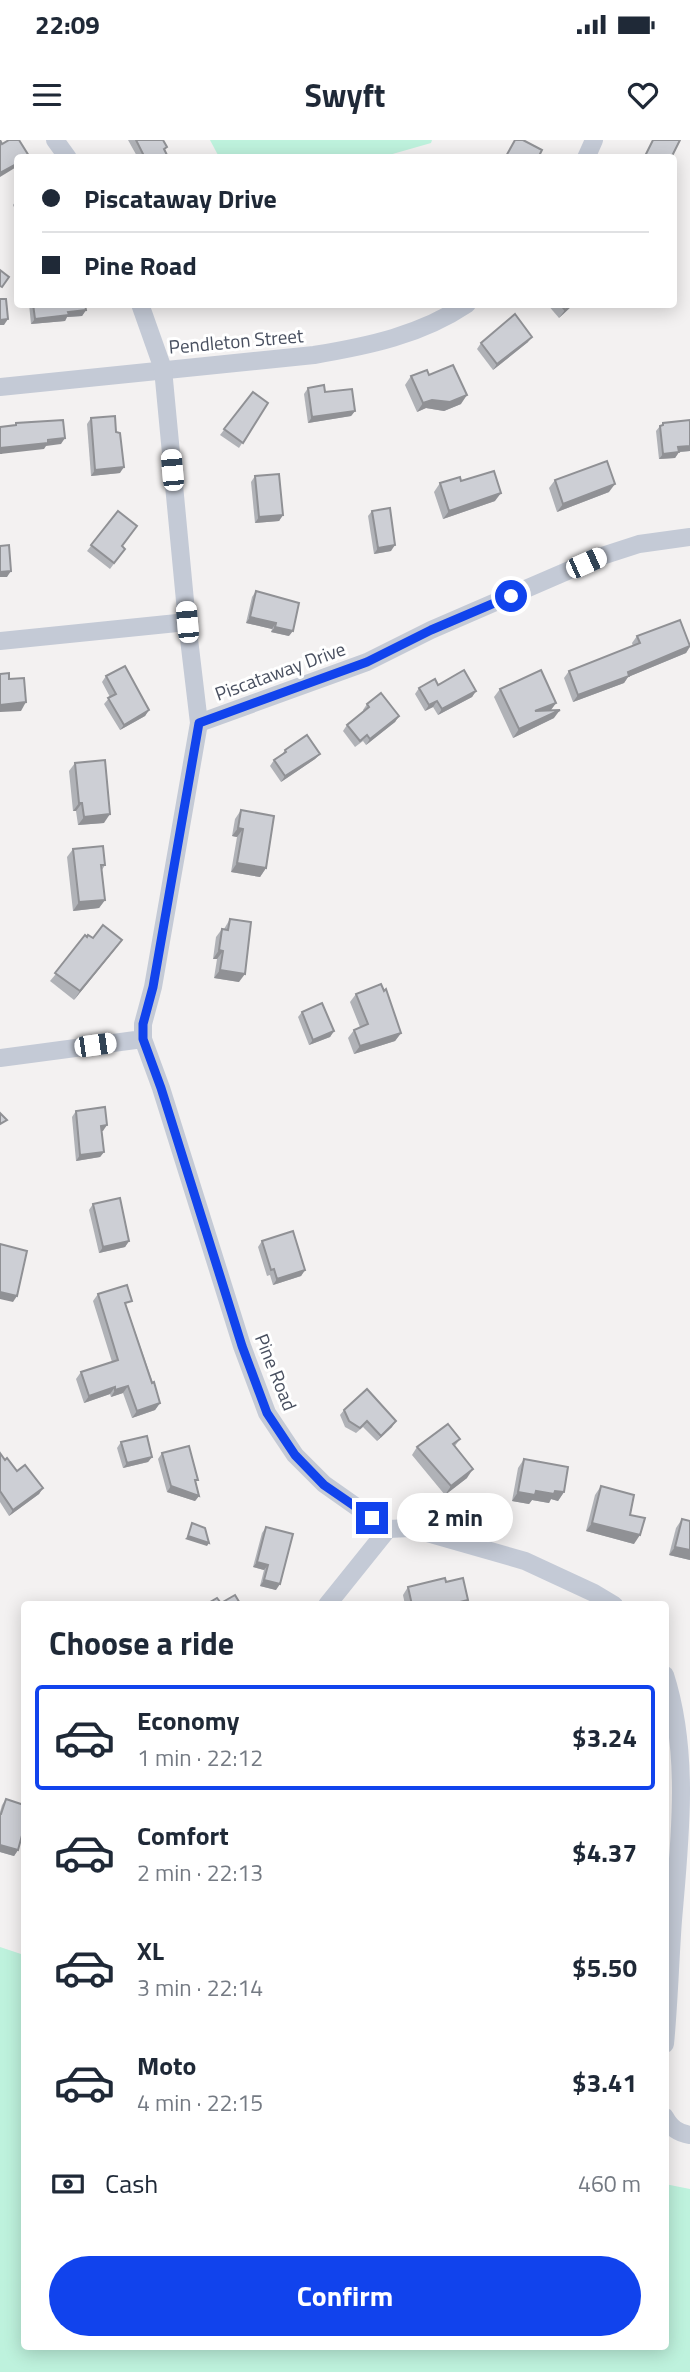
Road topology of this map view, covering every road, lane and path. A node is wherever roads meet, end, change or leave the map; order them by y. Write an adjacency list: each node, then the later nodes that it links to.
1 (141, 308): 3 (street)
2 (460, 308): 3 (street, Pendleton Street)
3 (163, 369): 4 (street, Pendleton Street); 6 (street)
4 (0, 387)
5 (690, 537): 8 (street, Piscataway Drive)
6 (187, 622): 7 (street); 8 (street)
7 (0, 641)
8 (199, 723): 9 (street, Piscataway Drive)
9 (143, 1039): 10 (street); 11 (street, Pine Road)
10 (0, 1058)
11 (388, 1529): 12 (street); 13 (street)
12 (330, 1601)
13 (608, 1601)
14 (669, 1689): 15 (street)
15 (669, 1980)
16 (669, 2125): 17 (street)
17 (690, 2136)

